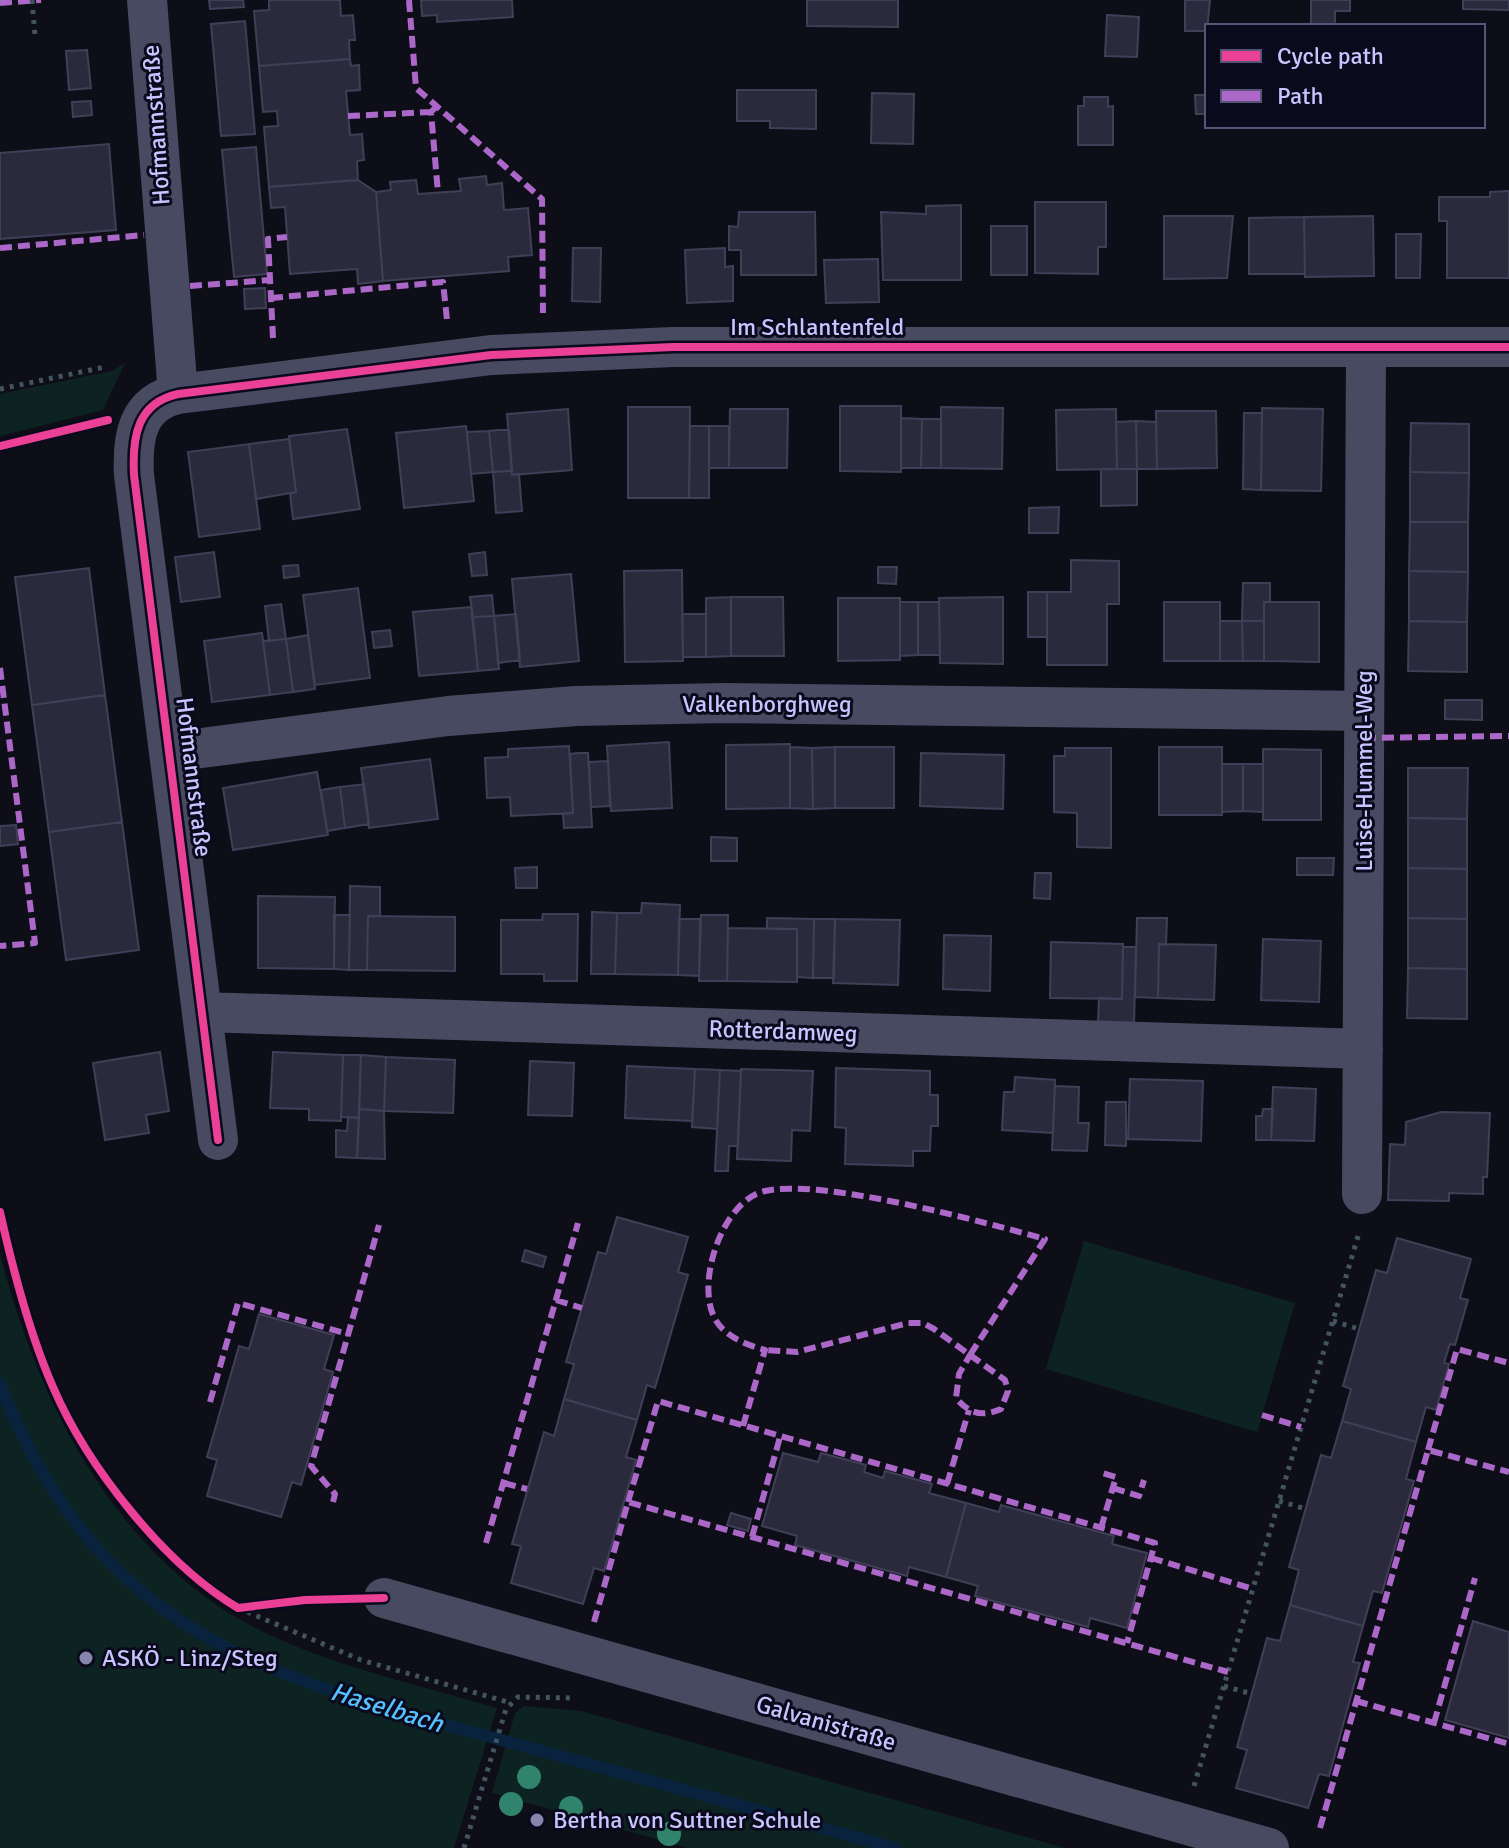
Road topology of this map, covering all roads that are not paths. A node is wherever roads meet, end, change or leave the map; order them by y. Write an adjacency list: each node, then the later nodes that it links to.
1 (147, 0): 4 (street, Hofmannstraße)
2 (1366, 347): 3 (street, Im Schlantenfeld); 4 (street, Im Schlantenfeld); 6 (street, Luise-Hummel-Weg)
3 (1509, 347)
4 (178, 394): 5 (street, Im Schlantenfeld)
5 (140, 421): 7 (street, Hofmannstraße)
6 (1364, 711): 7 (street, Valkenborghweg); 9 (street, Luise-Hummel-Weg)
7 (171, 752): 8 (street, Hofmannstraße)
8 (203, 1012): 9 (street, Rotterdamweg); 10 (street, Hofmannstraße)
9 (1363, 1049): 11 (street, Luise-Hummel-Weg)
10 (218, 1140)
11 (1362, 1194)
12 (384, 1598): 13 (street, Galvanistraße)
13 (1269, 1848)

